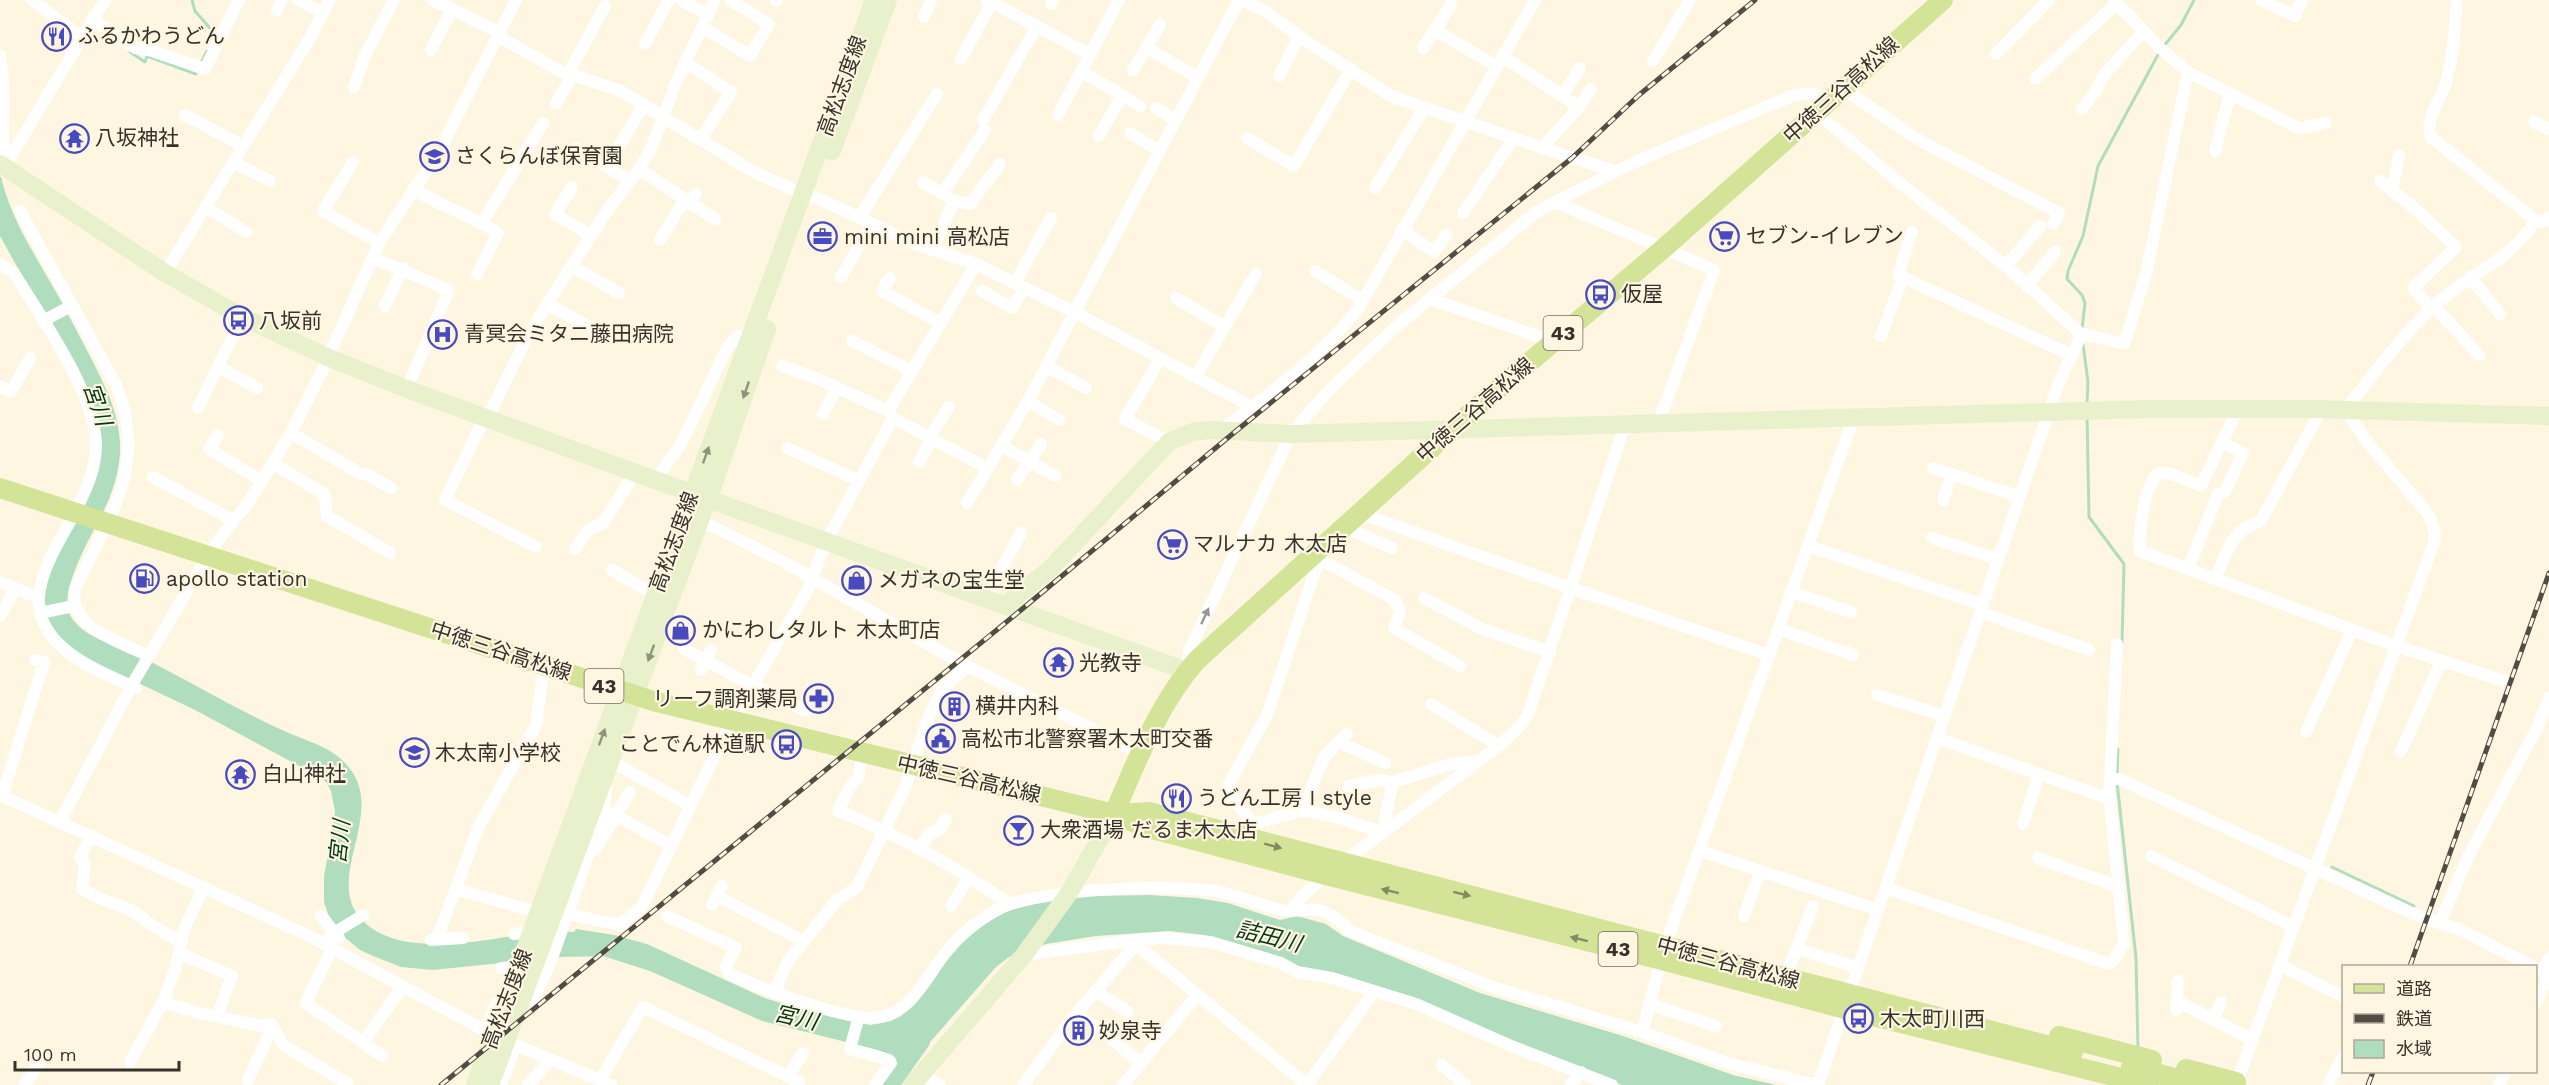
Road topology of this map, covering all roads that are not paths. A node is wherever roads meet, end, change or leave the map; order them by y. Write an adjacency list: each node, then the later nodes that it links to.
1 (32, 0): 41 (street)
2 (105, 0): 33 (street)
3 (239, 0): 33 (street)
4 (298, 0): 30 (street)
5 (330, 0): 30 (street)
6 (394, 0): 62 (street)
7 (433, 0): 29 (street)
8 (516, 0): 39 (street)
9 (669, 0): 42 (street)
10 (681, 0): 31 (street)
11 (715, 0): 31 (street)
12 (730, 0): 36 (street)
13 (874, 0): 113 (street, 高松志度線)
14 (888, 0): 113 (street, 高松志度線)
15 (931, 0): 32 (street)
16 (1119, 0): 48 (street)
17 (1241, 0): 40 (street); 60 (street)
18 (1535, 0): 50 (street)
19 (1690, 0): 51 (street)
20 (1943, 0): 63 (main road, 中徳三谷高松線 / 43)
21 (2049, 0): 46 (street)
22 (2261, 0): 23 (street)
23 (2302, 0)
24 (2457, 0): 124 (street)
25 (989, 1): 35 (street); 49 (street)
26 (2116, 1): 38 (street); 61 (street)
27 (1451, 5): 37 (street)
28 (606, 6): 58 (street)
29 (452, 9): 39 (street); 45 (street)
30 (323, 13): 91 (street)
31 (708, 15): 36 (street)
32 (924, 17)
33 (92, 19): 41 (street)
34 (1160, 25): 43 (street)
35 (1037, 26): 48 (street); 112 (street)
36 (702, 27): 52 (street)
37 (1435, 30): 44 (street); 50 (street)
38 (2145, 32): 57 (street); 76 (street)
39 (498, 34): 58 (street); 110 (street)
40 (1299, 36): 54 (street); 59 (street)
41 (81, 37): 101 (street)
42 (645, 44)
43 (1147, 48): 55 (street); 60 (street)
44 (1423, 48)
45 (431, 50)
46 (1996, 54)
47 (0, 55): 101 (street)
48 (1091, 55): 56 (street)
49 (961, 59)
50 (1499, 61): 68 (street); 81 (street)
51 (1653, 61)
52 (685, 62): 79 (street); 90 (street)
53 (1580, 68): 68 (street)
54 (1351, 69): 73 (street); 88 (street)
55 (1133, 70)
56 (1082, 72): 67 (street); 78 (street)
57 (2188, 72): 66 (street); 171 (street)
58 (570, 75): 69 (street); 70 (street)
59 (1279, 76)
60 (1198, 78): 80 (street)
61 (2035, 79)
62 (354, 87)
63 (1844, 87): 72 (main road, 中徳三谷高松線 / 43); 127 (street)
64 (1591, 89): 74 (street)
65 (937, 94): 121 (street)
66 (2230, 94): 84 (street); 96 (street)
67 (1122, 95): 71 (street); 87 (street)
68 (1562, 96): 74 (street)
69 (555, 104)
70 (644, 105): 79 (street); 92 (street)
71 (1140, 106)
72 (1822, 106): 103 (street); 136 (main road, 中徳三谷高松線 / 43); 142 (street)
73 (1425, 107): 81 (street); 109 (street)
74 (1578, 107): 93 (street)
75 (1156, 108): 80 (street)
76 (2082, 109)
77 (185, 114): 91 (street)
78 (1058, 115)
79 (662, 116): 90 (street); 102 (street)
80 (1175, 120): 95 (street)
81 (1464, 120): 89 (street); 129 (street)
82 (2534, 122): 85 (street)
83 (543, 123): 125 (street)
84 (2326, 123)
85 (2549, 129)
86 (1130, 133): 95 (street)
87 (1099, 136)
88 (1247, 138)
89 (1514, 138): 93 (street); 119 (street)
90 (700, 140): 113 (street)
91 (243, 146): 98 (street)
92 (619, 146)
93 (1542, 147): 103 (street)
94 (576, 148): 105 (street)
95 (1160, 151): 164 (street)
96 (2215, 151)
97 (2399, 155): 111 (street)
98 (233, 162): 104 (street); 117 (street)
99 (353, 162): 135 (street)
100 (1000, 164): 115 (street)
101 (2, 168): 146 (street)
102 (639, 169): 105 (street); 114 (street)
103 (1616, 171): 116 (street)
104 (270, 181)
105 (630, 181): 133 (street)
106 (2380, 181): 111 (street)
107 (923, 182): 112 (street)
108 (572, 186): 133 (street)
109 (1375, 188)
110 (413, 189): 125 (street); 135 (street)
111 (2392, 190): 163 (street)
112 (942, 194): 115 (street)
113 (809, 196): 121 (street); 173 (street, 高松志度線); 236 (street, 高松志度線, one-way to 236)
114 (692, 198): 123 (street); 134 (street)
115 (954, 201): 137 (street)
116 (1555, 202): 136 (street); 158 (street)
117 (206, 207): 130 (street); 146 (street)
118 (20, 211): 161 (street)
119 (1463, 213)
120 (2549, 217): 124 (street)
121 (860, 218): 126 (street)
122 (1051, 218): 153 (street)
123 (715, 219)
124 (2535, 220): 151 (street)
125 (482, 223): 147 (street)
126 (872, 224): 137 (street); 149 (street)
127 (2053, 224)
128 (2040, 226): 142 (street)
129 (1402, 229): 132 (street); 159 (street)
130 (246, 232)
131 (1912, 232): 150 (street)
132 (1446, 235)
133 (591, 236): 143 (street)
134 (660, 240)
135 (379, 243): 139 (street)
136 (1664, 248): 175 (main road, 中徳三谷高松線 / 43); 206 (street)
137 (932, 250): 141 (street)
138 (2055, 252): 154 (street)
139 (373, 258): 144 (street); 179 (street)
140 (0, 264): 167 (street)
141 (976, 264): 153 (street); 168 (street)
142 (2006, 266): 154 (street)
143 (573, 267): 156 (street); 160 (street)
144 (403, 268): 162 (street); 191 (street)
145 (1315, 271): 159 (street)
146 (165, 273): 166 (street)
147 (477, 274)
148 (1256, 274): 169 (street)
149 (841, 277)
150 (1903, 277): 172 (street); 177 (street)
151 (2470, 277): 163 (street); 165 (street)
152 (890, 278): 168 (street)
153 (1019, 285): 155 (street); 164 (street)
154 (2027, 286): 171 (street)
155 (982, 291)
156 (619, 293)
157 (1176, 298): 169 (street)
158 (1431, 299): 175 (street); 211 (street)
159 (1362, 300): 194 (street)
160 (547, 304): 170 (street); 204 (street)
161 (70, 306): 167 (street); 244 (street)
162 (385, 306)
163 (2433, 307): 178 (street); 198 (street)
164 (1074, 312): 176 (street); 183 (street)
165 (2500, 314)
166 (242, 317): 179 (street); 184 (street)
167 (44, 320): 240 (street)
168 (940, 324): 185 (street)
169 (1225, 327): 186 (street)
170 (597, 331)
171 (2080, 333): 177 (street)
172 (1881, 336)
173 (750, 340): 228 (street); 236 (street, 高松志度線, one-way to 173)
174 (852, 340): 185 (street)
175 (1554, 342): 208 (main road, 中徳三谷高松線 / 43)
176 (1132, 344): 181 (street); 186 (street)
177 (2071, 355): 199 (street)
178 (2479, 355)
179 (327, 357): 191 (street); 210 (street)
180 (30, 358): 187 (street)
181 (1160, 360): 186 (street); 214 (street)
182 (782, 366): 188 (street)
183 (1046, 366): 190 (street); 192 (street)
184 (219, 367): 189 (street); 195 (street)
185 (912, 371): 201 (street)
186 (1195, 377): 194 (street)
187 (0, 386)
188 (837, 387): 200 (street); 201 (street)
189 (257, 388)
190 (1086, 388)
191 (407, 389): 204 (street)
192 (1028, 401): 205 (street); 217 (street)
193 (949, 407): 213 (street)
194 (1252, 407): 209 (street)
195 (198, 408)
196 (2238, 409): 197 (street); 199 (street); 215 (street)
197 (2321, 410): 198 (street); 260 (street)
198 (2345, 410): 202 (street); 278 (street)
199 (2049, 412): 203 (street); 237 (street)
200 (823, 414)
201 (891, 415): 213 (street); 229 (street)
202 (2549, 416)
203 (1854, 417): 206 (street); 249 (street)
204 (486, 418): 224 (street); 250 (street)
205 (1059, 420)
206 (1658, 424): 207 (street)
207 (1625, 425): 208 (street); 262 (street)
208 (1455, 429): 211 (street); 241 (main road, 中徳三谷高松線 / 43)
209 (1221, 430): 211 (street); 214 (street)
210 (291, 433): 221 (street); 234 (street)
211 (1291, 434): 290 (street, one-way to 211)
212 (218, 435): 231 (street)
213 (931, 438): 219 (street); 222 (street)
214 (1169, 442): 269 (street)
215 (2223, 443): 232 (street); 235 (street)
216 (1041, 444): 220 (street)
217 (1002, 446): 220 (street); 222 (street)
218 (787, 448): 229 (street)
219 (919, 462)
220 (1029, 462): 226 (street); 230 (street)
221 (274, 464): 231 (street); 253 (street)
222 (987, 468): 239 (street)
223 (1933, 468): 225 (street)
224 (635, 473): 228 (street); 252 (street)
225 (1952, 474): 237 (street); 238 (street)
226 (1054, 476)
227 (153, 477): 242 (street)
228 (655, 480): 236 (street)
229 (858, 480): 248 (street)
230 (1017, 480)
231 (262, 481): 242 (street)
232 (2201, 486): 235 (street); 257 (street)
233 (0, 488): 240 (main road, 中徳三谷高松線 / 43)
234 (391, 488)
235 (2218, 494): 257 (street)
236 (700, 496): 243 (street, 高松志度線); 248 (street); 265 (street, 高松志度線)
237 (2020, 497): 256 (street)
238 (1943, 500)
239 (967, 503)
240 (76, 512): 244 (main road, 中徳三谷高松線 / 43); 266 (street)
241 (1359, 513): 245 (main road, 中徳三谷高松線 / 43); 262 (street)
242 (234, 521): 254 (street)
243 (699, 522): 259 (street); 294 (street, 高松志度線, one-way to 294)
244 (107, 523): 254 (main road, 中徳三谷高松線 / 43); 270 (street)
245 (1344, 527): 251 (street); 255 (main road, 中徳三谷高松線 / 43)
246 (1021, 533): 267 (street)
247 (1932, 538): 256 (street)
248 (826, 542): 259 (street); 267 (street)
249 (1808, 546): 264 (street); 271 (street)
250 (536, 547)
251 (1392, 548)
252 (575, 549)
253 (390, 553)
254 (208, 556): 284 (street); 287 (main road, 中徳三谷高松線 / 43)
255 (1316, 557): 289 (street); 290 (main road, 中徳三谷高松線 / 43); 328 (street)
256 (1998, 560): 271 (street)
257 (2188, 569): 260 (street)
258 (612, 570): 265 (street)
259 (813, 578): 288 (street); 293 (street)
260 (2215, 579): 276 (street)
261 (0, 582): 263 (street)
262 (1571, 588): 281 (street); 282 (street)
263 (15, 589): 266 (street); 274 (street)
264 (1791, 592): 272 (street); 275 (street)
265 (655, 595): 294 (street, 高松志度線)
266 (39, 598): 273 (street)
267 (985, 598): 269 (street)
268 (1424, 598): 281 (street)
269 (1005, 605): 290 (street)
270 (72, 606): 273 (street); 284 (street)
271 (1982, 608): 280 (street); 299 (street)
272 (1851, 612)
273 (42, 613): 292 (street)
274 (0, 616)
275 (1778, 629): 282 (street); 283 (street)
276 (2352, 630): 278 (street); 301 (street)
277 (2117, 644): 313 (street)
278 (2396, 646): 286 (street); 336 (street)
279 (684, 648): 293 (street)
280 (2089, 650)
281 (1550, 652): 303 (street)
282 (1769, 655): 333 (street)
283 (1853, 655)
284 (148, 657): 292 (street)
285 (35, 660): 317 (street)
286 (2441, 662): 291 (street); 304 (street)
287 (544, 666): 294 (main road, 中徳三谷高松線 / 43); 344 (street)
288 (968, 666): 306 (street); 310 (street)
289 (1460, 666)
290 (1187, 671): 306 (main road, 中徳三谷高松線 / 43)
291 (2504, 681)
292 (134, 686): 325 (street)
293 (753, 686): 298 (street); 300 (street)
294 (628, 693): 300 (main road, 中徳三谷高松線 / 43); 307 (street, 高松志度線); 311 (street, 高松志度線, one-way to 294)
295 (1877, 694): 299 (street)
296 (2549, 698): 359 (street)
297 (1431, 704): 303 (street)
298 (807, 711)
299 (1945, 716): 302 (street)
300 (733, 721): 305 (main road, 中徳三谷高松線 / 43); 319 (street)
301 (2306, 732)
302 (1937, 738): 312 (street); 343 (street)
303 (1500, 746): 308 (street)
304 (2401, 751)
305 (863, 753): 310 (main road, 中徳三谷高松線 / 43); 327 (street)
306 (1141, 754): 322 (main road, 中徳三谷高松線 / 43)
307 (611, 761): 319 (street); 320 (street); 345 (street, 高松志度線)
308 (1479, 761): 314 (street); 329 (street)
309 (1385, 763): 321 (street)
310 (911, 766): 322 (main road, 中徳三谷高松線 / 43); 327 (street)
311 (591, 767): 345 (street, 高松志度線); 351 (street)
312 (2039, 774): 318 (street); 326 (street)
313 (2110, 778): 318 (street); 336 (street)
314 (1393, 782): 315 (street); 329 (street)
315 (1348, 786)
316 (630, 792): 323 (street)
317 (1, 795): 325 (street)
318 (2110, 799): 342 (street)
319 (689, 805): 331 (street)
320 (604, 810): 323 (street); 338 (street)
321 (1304, 810): 328 (street); 329 (street)
322 (1114, 814): 328 (main road, 中徳三谷高松線 / 43); 337 (main road, 中徳三谷高松線 / 43); 347 (street)
323 (616, 816): 331 (street); 338 (street)
324 (946, 819): 332 (street)
325 (60, 822): 330 (street)
326 (2023, 824)
327 (886, 830): 332 (street); 365 (street)
328 (1248, 831): 337 (main road, 中徳三谷高松線 / 43, one-way to 337)
329 (1383, 832): 337 (street)
330 (91, 836): 341 (street); 367 (street)
331 (670, 845): 354 (street)
332 (920, 849): 340 (street)
333 (1700, 852): 339 (street); 369 (street)
334 (2151, 856): 361 (street)
335 (2038, 858): 342 (street)
336 (2314, 869): 359 (street); 361 (street)
337 (1334, 870): 353 (street); 369 (main road, 中徳三谷高松線 / 43)
338 (583, 871): 354 (street)
339 (1760, 873): 352 (street); 358 (street)
340 (969, 877): 348 (street); 349 (street)
341 (204, 887): 364 (street); 367 (street)
342 (2119, 887): 343 (street)
343 (1886, 888): 352 (street)
344 (456, 889): 351 (street); 363 (street)
345 (554, 894): 422 (street, 高松志度線); 423 (street, 高松志度線)
346 (717, 896): 365 (street)
347 (1068, 896): 348 (street); 353 (street); 370 (street)
348 (1009, 904): 395 (street)
349 (951, 906)
350 (1813, 906): 368 (street)
351 (530, 910): 354 (street); 362 (street)
352 (1878, 910): 376 (street)
353 (1291, 911): 401 (street)
354 (567, 914): 360 (street)
355 (321, 916): 364 (street)
356 (363, 916): 364 (street)
357 (667, 916): 385 (street)
358 (1744, 916)
359 (2440, 922): 374 (street)
360 (562, 927): 362 (street); 372 (street)
361 (2294, 927): 373 (street)
362 (518, 934): 375 (street)
363 (463, 938)
364 (333, 939): 380 (street); 403 (street)
365 (803, 941): 385 (street)
366 (1135, 942): 370 (street); 382 (street); 383 (street); 386 (street)
367 (180, 948): 388 (street); 394 (street)
368 (1798, 949): 376 (street); 378 (street)
369 (1664, 953): 378 (main road, 中徳三谷高松線 / 43); 389 (main road, 中徳三谷高松線 / 43); 391 (street)
370 (1027, 956): 415 (street)
371 (2549, 958): 377 (street)
372 (550, 964): 375 (street); 381 (street)
373 (2280, 965): 387 (street); 402 (street)
374 (2530, 965)
375 (505, 967): 381 (street)
376 (1859, 968): 389 (street)
377 (2541, 971): 384 (street)
378 (1785, 978): 389 (main road, 中徳三谷高松線 / 43)
379 (2178, 981): 396 (street)
380 (403, 986): 400 (street); 403 (street)
381 (501, 990): 400 (street)
382 (1096, 991): 392 (street); 393 (street)
383 (1374, 992): 386 (street); 413 (street)
384 (2537, 992)
385 (774, 993): 395 (street)
386 (1197, 994): 411 (street)
387 (2342, 996)
388 (163, 1002): 394 (street); 410 (street)
389 (1847, 1002): 397 (main road, 中徳三谷高松線 / 43); 433 (street)
390 (2221, 1002): 396 (street)
391 (1650, 1004): 398 (street); 401 (street)
392 (1128, 1011)
393 (1076, 1014): 411 (street); 429 (street)
394 (217, 1016): 399 (street)
395 (858, 1018): 427 (street)
396 (2213, 1020): 402 (street)
397 (1936, 1024): 414 (main road, 中徳三谷高松線 / 43); 419 (main road); 434 (main road)
398 (1716, 1026)
399 (272, 1028): 416 (street); 421 (street)
400 (485, 1031): 404 (street)
401 (1642, 1032): 433 (street)
402 (2253, 1040): 419 (street)
403 (364, 1041): 406 (street)
404 (516, 1045): 408 (street); 424 (street)
405 (803, 1053): 417 (street)
406 (382, 1056)
407 (2342, 1057): 437 (street)
408 (551, 1059): 417 (street); 425 (street)
409 (40, 1062): 420 (street)
410 (130, 1062)
411 (1140, 1064): 418 (street)
412 (1442, 1065): 430 (street)
413 (1581, 1072): 431 (street); 432 (street)
414 (2123, 1072): 435 (main road, 中徳三谷高松線 / 43); 436 (main road, 中徳三谷高松線 / 43)
415 (916, 1079): 428 (street)
416 (248, 1080)
417 (600, 1080): 426 (street)
418 (1129, 1083)
419 (2240, 1084)
420 (24, 1085)
421 (348, 1085)
422 (475, 1085)
423 (490, 1085)
424 (501, 1085)
425 (528, 1085)
426 (612, 1085)
427 (875, 1085)
428 (940, 1085)
429 (1023, 1085)
430 (1465, 1085)
431 (1571, 1085)
432 (1612, 1085)
433 (1817, 1085)
434 (2105, 1085)
435 (2149, 1085)
436 (2202, 1085)
437 (2328, 1085)

